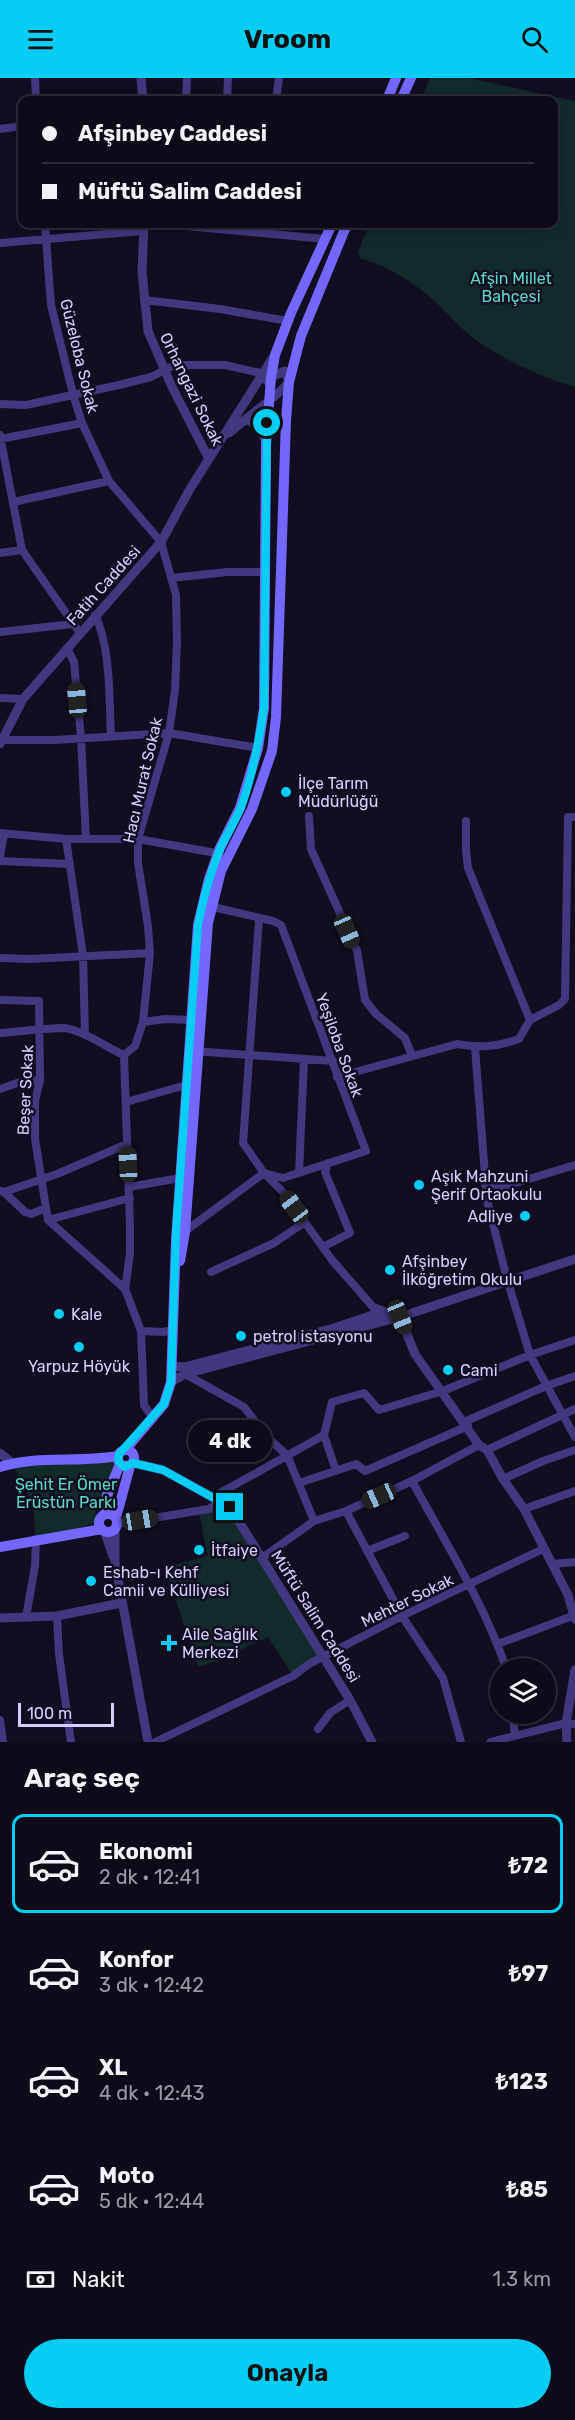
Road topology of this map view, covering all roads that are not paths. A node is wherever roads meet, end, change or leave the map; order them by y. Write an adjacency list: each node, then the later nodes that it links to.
1 (34, 78): 8 (street)
2 (141, 78): 9 (street)
3 (188, 78): 10 (street)
4 (228, 78): 11 (street)
5 (279, 78): 12 (street)
6 (396, 78): 13 (main road)
7 (411, 78): 14 (main road)
8 (36, 96)
9 (142, 96)
10 (186, 96)
11 (227, 96)
12 (277, 96)
13 (389, 96)
14 (403, 96)
15 (18, 127): 16 (street)
16 (0, 129)
17 (45, 228): 23 (street, Güzeloba Sokak)
18 (134, 228): 23 (street)
19 (143, 228): 26 (street, Orhangazi Sokak)
20 (255, 228): 24 (street)
21 (330, 228): 24 (main road)
22 (345, 228): 30 (main road)
23 (46, 238): 25 (street); 31 (street, Güzeloba Sokak)
24 (325, 239): 27 (main road)
25 (0, 243)
26 (144, 300): 27 (street); 28 (street, Orhangazi Sokak)
27 (288, 321): 29 (main road)
28 (165, 371): 29 (street); 31 (street); 39 (street, Orhangazi Sokak)
29 (268, 376): 30 (street); 32 (main road); 37 (street, Fatih Caddesi)
30 (289, 382): 32 (street); 71 (main road)
31 (73, 393): 33 (street); 35 (street, Güzeloba Sokak)
32 (268, 400): 34 (street); 38 (main road)
33 (0, 404)
34 (246, 419): 37 (street); 38 (street)
35 (82, 423): 36 (street); 40 (street, Güzeloba Sokak)
36 (0, 437): 41 (street)
37 (220, 441): 39 (street, Fatih Caddesi)
38 (266, 445): 45 (main road)
39 (209, 459): 42 (street, Fatih Caddesi)
40 (109, 481): 41 (street); 42 (street, Güzeloba Sokak)
41 (12, 502): 43 (street)
42 (161, 542): 46 (street, Hacı Murat Sokak); 47 (street, Fatih Caddesi)
43 (22, 550): 44 (street); 48 (street)
44 (0, 553)
45 (266, 572): 46 (street); 58 (main road)
46 (172, 578): 54 (street, Hacı Murat Sokak)
47 (95, 615): 50 (street, Fatih Caddesi); 55 (street)
48 (73, 624): 49 (street); 50 (street)
49 (0, 632)
50 (80, 633): 51 (street, Fatih Caddesi)
51 (67, 648): 53 (street, Fatih Caddesi); 56 (street)
52 (0, 698): 53 (street)
53 (23, 699): 57 (street, Fatih Caddesi)
54 (169, 733): 55 (street); 58 (street); 65 (street, Hacı Murat Sokak)
55 (111, 735): 56 (street)
56 (81, 738): 57 (street); 64 (street)
57 (1, 742)
58 (258, 748): 66 (main road)
59 (309, 816): 87 (street)
60 (575, 817): 67 (street)
61 (466, 821): 78 (street)
62 (2, 834): 63 (street); 68 (street)
63 (66, 839): 64 (street); 70 (street)
64 (86, 839): 65 (street)
65 (138, 839): 66 (street); 73 (street, Hacı Murat Sokak)
66 (220, 848): 71 (main road)
67 (572, 853): 78 (street)
68 (0, 856)
69 (0, 861): 70 (street)
70 (70, 864): 74 (street)
71 (206, 906): 72 (street, Yeşiloba Sokak); 77 (main road); 84 (main road)
72 (259, 919): 86 (street); 89 (street, Yeşiloba Sokak)
73 (150, 953): 74 (street); 79 (street, Hacı Murat Sokak)
74 (83, 955): 75 (street); 82 (street)
75 (0, 958)
76 (0, 1000): 80 (street, Beşer Sokak)
77 (191, 1020): 79 (street); 84 (main road)
78 (530, 1020): 83 (street)
79 (143, 1022): 85 (street, Hacı Murat Sokak)
80 (41, 1031): 81 (street); 82 (street); 91 (street, Beşer Sokak)
81 (0, 1033)
82 (86, 1035): 85 (street)
83 (475, 1048): 87 (street); 103 (street)
84 (193, 1051): 86 (street); 92 (main road); 113 (main road)
85 (124, 1054): 94 (street)
86 (250, 1056): 88 (street); 98 (street)
87 (412, 1056): 90 (street)
88 (304, 1059): 89 (street); 99 (street)
89 (333, 1061): 90 (street, Yeşiloba Sokak)
90 (337, 1077): 96 (street, Yeşiloba Sokak)
91 (40, 1080): 93 (street); 102 (street, Beşer Sokak)
92 (186, 1085): 94 (street); 100 (main road)
93 (0, 1089)
94 (126, 1102): 95 (street)
95 (127, 1144): 102 (street); 105 (street)
96 (328, 1163): 99 (street, Yeşiloba Sokak); 114 (street)
97 (575, 1165): 104 (street)
98 (264, 1173): 101 (street); 107 (street); 113 (street)
99 (298, 1173): 101 (street, Yeşiloba Sokak)
100 (180, 1178): 105 (street); 113 (main road)
101 (284, 1178): 107 (street)
102 (41, 1179): 106 (street); 110 (street, Beşer Sokak)
103 (485, 1184): 104 (street); 109 (street)
104 (509, 1185): 109 (street)
105 (129, 1187): 108 (street)
106 (2, 1192): 110 (street)
107 (283, 1192): 112 (street)
108 (130, 1198): 111 (street); 118 (street)
109 (487, 1200): 117 (street)
110 (46, 1208): 111 (street, Beşer Sokak)
111 (48, 1220): 118 (street)
112 (305, 1222): 114 (street); 116 (street)
113 (181, 1232): 120 (main road)
114 (323, 1247): 119 (street)
115 (575, 1258): 117 (street)
116 (210, 1272)
117 (507, 1280): 119 (street); 123 (street)
118 (125, 1289): 121 (street)
119 (400, 1317): 124 (street); 125 (street); 129 (street)
120 (174, 1330): 121 (street); 124 (main road)
121 (141, 1331): 132 (street)
122 (575, 1340): 123 (street)
123 (530, 1355): 128 (street); 129 (street)
124 (171, 1366): 127 (main road)
125 (185, 1374): 127 (street); 139 (street)
126 (575, 1376): 128 (street)
127 (171, 1382): 132 (main road)
128 (546, 1386): 131 (street); 133 (street)
129 (443, 1391): 133 (street); 134 (street)
130 (575, 1410): 131 (street)
131 (562, 1414): 135 (street); 136 (street)
132 (152, 1417): 140 (main road)
133 (466, 1424): 136 (street); 143 (street)
134 (324, 1435): 139 (street); 143 (street)
135 (575, 1437)
136 (483, 1448): 144 (street); 145 (street)
137 (575, 1450): 144 (street)
138 (0, 1453): 141 (street)
139 (287, 1455): 146 (street); 148 (street)
140 (127, 1459): 141 (main road); 148 (street, Müftü Salim Caddesi); 152 (main road)
141 (12, 1463): 142 (main road)
142 (0, 1467)
143 (336, 1471): 146 (street)
144 (503, 1479): 149 (street)
145 (412, 1482): 150 (street); 161 (street)
146 (298, 1484): 151 (street)
147 (575, 1491): 149 (street)
148 (213, 1497): 152 (street); 158 (street, Müftü Salim Caddesi)
149 (524, 1509): 156 (street)
150 (346, 1511): 151 (street); 157 (street)
151 (314, 1521): 158 (street)
152 (110, 1524): 154 (main road); 162 (street)
153 (405, 1536): 157 (street)
154 (36, 1539): 155 (main road); 167 (street)
155 (0, 1547)
156 (543, 1549): 160 (street); 161 (street, Mehter Sokak)
157 (367, 1551): 165 (street)
158 (262, 1558): 170 (street, Müftü Salim Caddesi)
159 (575, 1562): 160 (street)
160 (552, 1564): 163 (street)
161 (469, 1586): 165 (street, Mehter Sokak); 169 (street)
162 (121, 1603): 164 (street); 181 (street)
163 (575, 1614): 168 (street); 169 (street)
164 (57, 1616): 167 (street); 180 (street)
165 (402, 1616): 170 (street, Mehter Sokak); 184 (street)
166 (0, 1617): 167 (street)
167 (26, 1617)
168 (575, 1619)
169 (498, 1644): 171 (street)
170 (322, 1657): 173 (street, Müftü Salim Caddesi); 182 (street, Mehter Sokak)
171 (503, 1658)
172 (575, 1670): 176 (street)
173 (350, 1700): 177 (street); 183 (street, Müftü Salim Caddesi)
174 (0, 1720): 179 (street)
175 (514, 1724): 178 (street)
176 (570, 1724): 178 (street); 186 (street)
177 (318, 1729)
178 (515, 1735): 185 (street)
179 (3, 1742)
180 (71, 1742)
181 (148, 1742)
182 (155, 1742)
183 (372, 1742)
184 (460, 1742)
185 (491, 1742)
186 (567, 1742)

